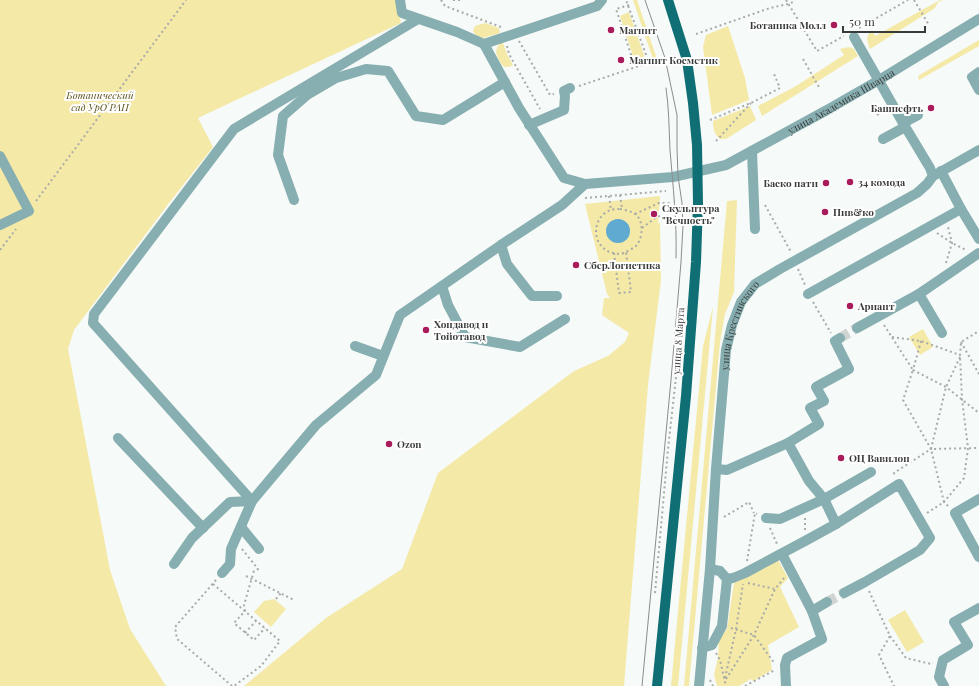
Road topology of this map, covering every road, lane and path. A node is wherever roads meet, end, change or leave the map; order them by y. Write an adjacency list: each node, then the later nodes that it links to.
1 (186, 0): 55 (path)
2 (400, 0): 14 (street)
3 (453, 0): 4 (path)
4 (462, 0)
5 (602, 0): 18 (street)
6 (626, 0): 13 (path)
7 (668, 0): 42 (main road, улица 8 Марта)
8 (786, 0): 12 (path)
9 (908, 0): 17 (path)
10 (914, 0): 16 (path)
11 (793, 2): 12 (path)
12 (788, 4): 17 (path); 19 (path)
13 (629, 5): 22 (path); 22 (path)
14 (418, 19): 20 (street); 105 (street)
15 (979, 19): 25 (street, улица Академика Шварца)
16 (929, 25)
17 (853, 33): 25 (street)
18 (515, 34): 20 (street); 27 (path)
19 (696, 34)
20 (484, 44): 26 (street)
21 (803, 59): 28 (path)
22 (636, 67): 27 (path)
23 (979, 72): 29 (street)
24 (774, 74): 30 (path)
25 (879, 80): 36 (street); 40 (street, улица Академика Шварца)
26 (505, 82): 35 (street); 49 (street)
27 (567, 89): 35 (street)
28 (820, 89)
29 (979, 90)
30 (752, 102): 34 (path); 38 (path)
31 (880, 113): 32 (path)
32 (878, 115)
33 (918, 115): 36 (street)
34 (710, 120)
35 (529, 125): 44 (street)
36 (904, 125): 37 (street); 43 (street)
37 (883, 139)
38 (716, 141)
39 (979, 150): 43 (street, улица Крестинского)
40 (752, 151): 42 (street, улица Академика Шварца); 63 (street)
41 (0, 156): 55 (street)
42 (698, 171): 44 (street, улица Академика Шварца); 148 (main road, улица 8 Марта)
43 (937, 174): 53 (street); 71 (street, улица Крестинского)
44 (585, 184): 66 (street)
45 (666, 191): 46 (path)
46 (620, 195): 47 (path); 52 (path)
47 (609, 196): 48 (path); 54 (path)
48 (580, 198)
49 (294, 200)
50 (762, 200): 71 (path)
51 (672, 203): 56 (path)
52 (622, 209): 54 (path); 56 (path)
53 (961, 209): 58 (street); 64 (street)
54 (611, 210): 69 (path)
55 (29, 211): 59 (street)
56 (635, 214): 61 (path)
57 (667, 217): 61 (path)
58 (945, 218): 62 (street); 65 (path)
59 (0, 225)
60 (16, 228): 67 (path)
61 (642, 228): 68 (path)
62 (927, 228): 65 (path); 74 (street)
63 (755, 229)
64 (978, 234)
65 (952, 243): 70 (path); 72 (path)
66 (501, 245): 73 (street); 76 (street)
67 (0, 250)
68 (626, 252): 69 (path); 69 (path)
69 (614, 253)
70 (978, 254): 72 (street)
71 (795, 261): 100 (street, улица Крестинского)
72 (941, 279): 75 (street)
73 (442, 286): 78 (street); 87 (street)
74 (808, 294)
75 (918, 294): 77 (street); 81 (street)
76 (556, 296)
77 (879, 317): 79 (street); 82 (path)
78 (565, 319)
79 (857, 328)
80 (979, 331): 85 (path)
81 (942, 333)
82 (892, 337): 84 (path); 89 (path)
83 (840, 338): 96 (street)
84 (921, 341): 88 (path); 89 (path)
85 (961, 342): 88 (path); 90 (path)
86 (355, 346): 87 (street)
87 (383, 356): 105 (street)
88 (960, 356): 92 (path); 93 (path)
89 (913, 370): 92 (path); 99 (path)
90 (979, 374)
91 (676, 375): 130 (path)
92 (946, 387): 93 (path); 99 (path)
93 (962, 399): 94 (path); 97 (path)
94 (979, 413)
95 (118, 438): 113 (street)
96 (788, 443): 100 (street); 103 (street)
97 (968, 448): 98 (path); 99 (path); 106 (path)
98 (979, 448)
99 (931, 449): 102 (path); 106 (path)
100 (716, 470): 119 (street, улица Крестинского)
101 (871, 472): 103 (street)
102 (899, 484): 109 (street); 111 (street)
103 (824, 499): 110 (street); 111 (street)
104 (979, 499): 117 (street)
105 (252, 501): 112 (street); 113 (street)
106 (944, 502): 109 (path)
107 (754, 513): 108 (path); 110 (path); 122 (path)
108 (724, 517)
109 (918, 517): 126 (street)
110 (766, 518): 116 (path)
111 (836, 524): 116 (street)
112 (240, 526): 114 (street); 121 (street)
113 (203, 528): 118 (street)
114 (251, 540): 115 (street); 124 (path)
115 (259, 549)
116 (782, 554): 120 (street); 122 (street)
117 (979, 557)
118 (174, 564)
119 (710, 569): 125 (street); 144 (street, улица Крестинского)
120 (790, 571): 127 (path); 136 (street)
121 (222, 573)
122 (745, 573): 125 (street)
123 (246, 576): 124 (path)
124 (252, 579): 128 (path); 135 (path)
125 (728, 579): 138 (street)
126 (865, 582): 129 (street); 143 (path)
127 (775, 589): 140 (path); 142 (path)
128 (281, 593): 131 (path); 132 (path)
129 (844, 593)
130 (654, 597)
131 (276, 599)
132 (294, 600)
133 (827, 602): 136 (street)
134 (979, 608): 145 (street)
135 (245, 611): 137 (path); 141 (path); 147 (path)
136 (812, 611): 152 (street)
137 (256, 621): 139 (path); 141 (path)
138 (722, 626): 140 (path); 144 (street)
139 (265, 628): 141 (path); 147 (path)
140 (736, 629): 142 (path); 146 (path)
141 (246, 633)
142 (754, 635): 146 (path); 151 (path)
143 (890, 636): 145 (path); 153 (path)
144 (702, 648): 149 (street, улица Крестинского)
145 (943, 660): 154 (street)
146 (725, 679): 150 (path)
147 (233, 686)
148 (657, 686)
149 (698, 686)
150 (726, 686)
151 (745, 686)
152 (786, 686)
153 (894, 686)
154 (944, 686)

